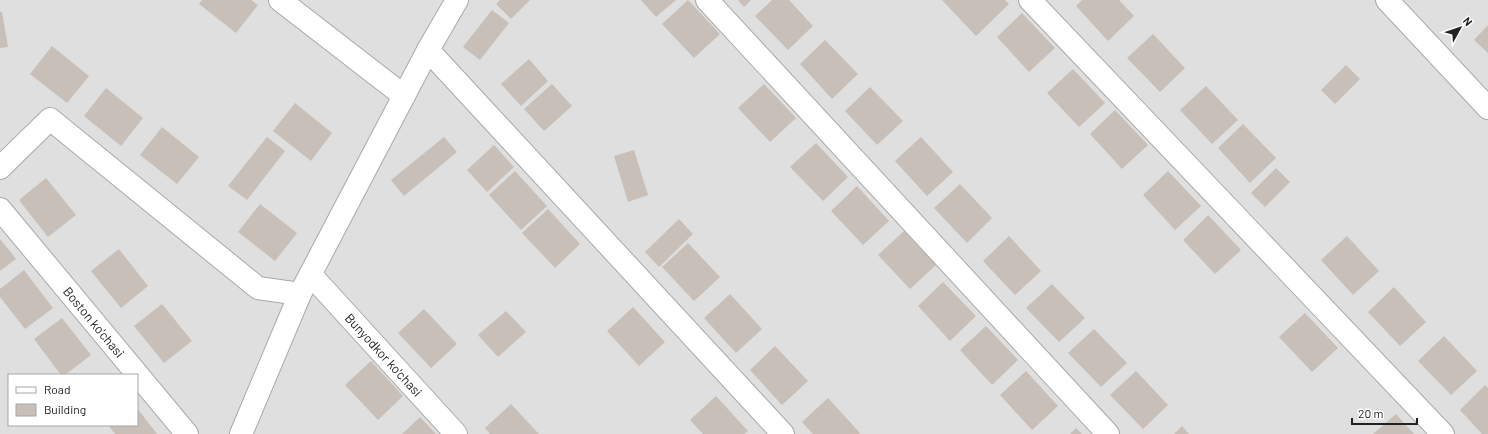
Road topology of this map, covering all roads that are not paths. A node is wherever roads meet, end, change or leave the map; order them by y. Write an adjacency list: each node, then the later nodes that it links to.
1 (280, 0): 7 (street)
2 (457, 0): 6 (street)
3 (708, 0): 19 (street)
4 (1030, 0): 20 (street)
5 (1387, 0): 8 (street)
6 (428, 50): 7 (street); 18 (street)
7 (404, 96): 11 (street)
8 (1488, 108)
9 (0, 168): 12 (street)
10 (0, 209): 14 (street, Boston ko'chasi)
11 (311, 275): 12 (street); 17 (street, Bunyodkor ko'chasi)
12 (300, 294): 16 (street)
13 (138, 374): 15 (street, Boston ko'chasi)
14 (138, 374)
15 (188, 434)
16 (241, 434)
17 (456, 434)
18 (783, 434)
19 (1108, 434)
20 (1443, 434)

